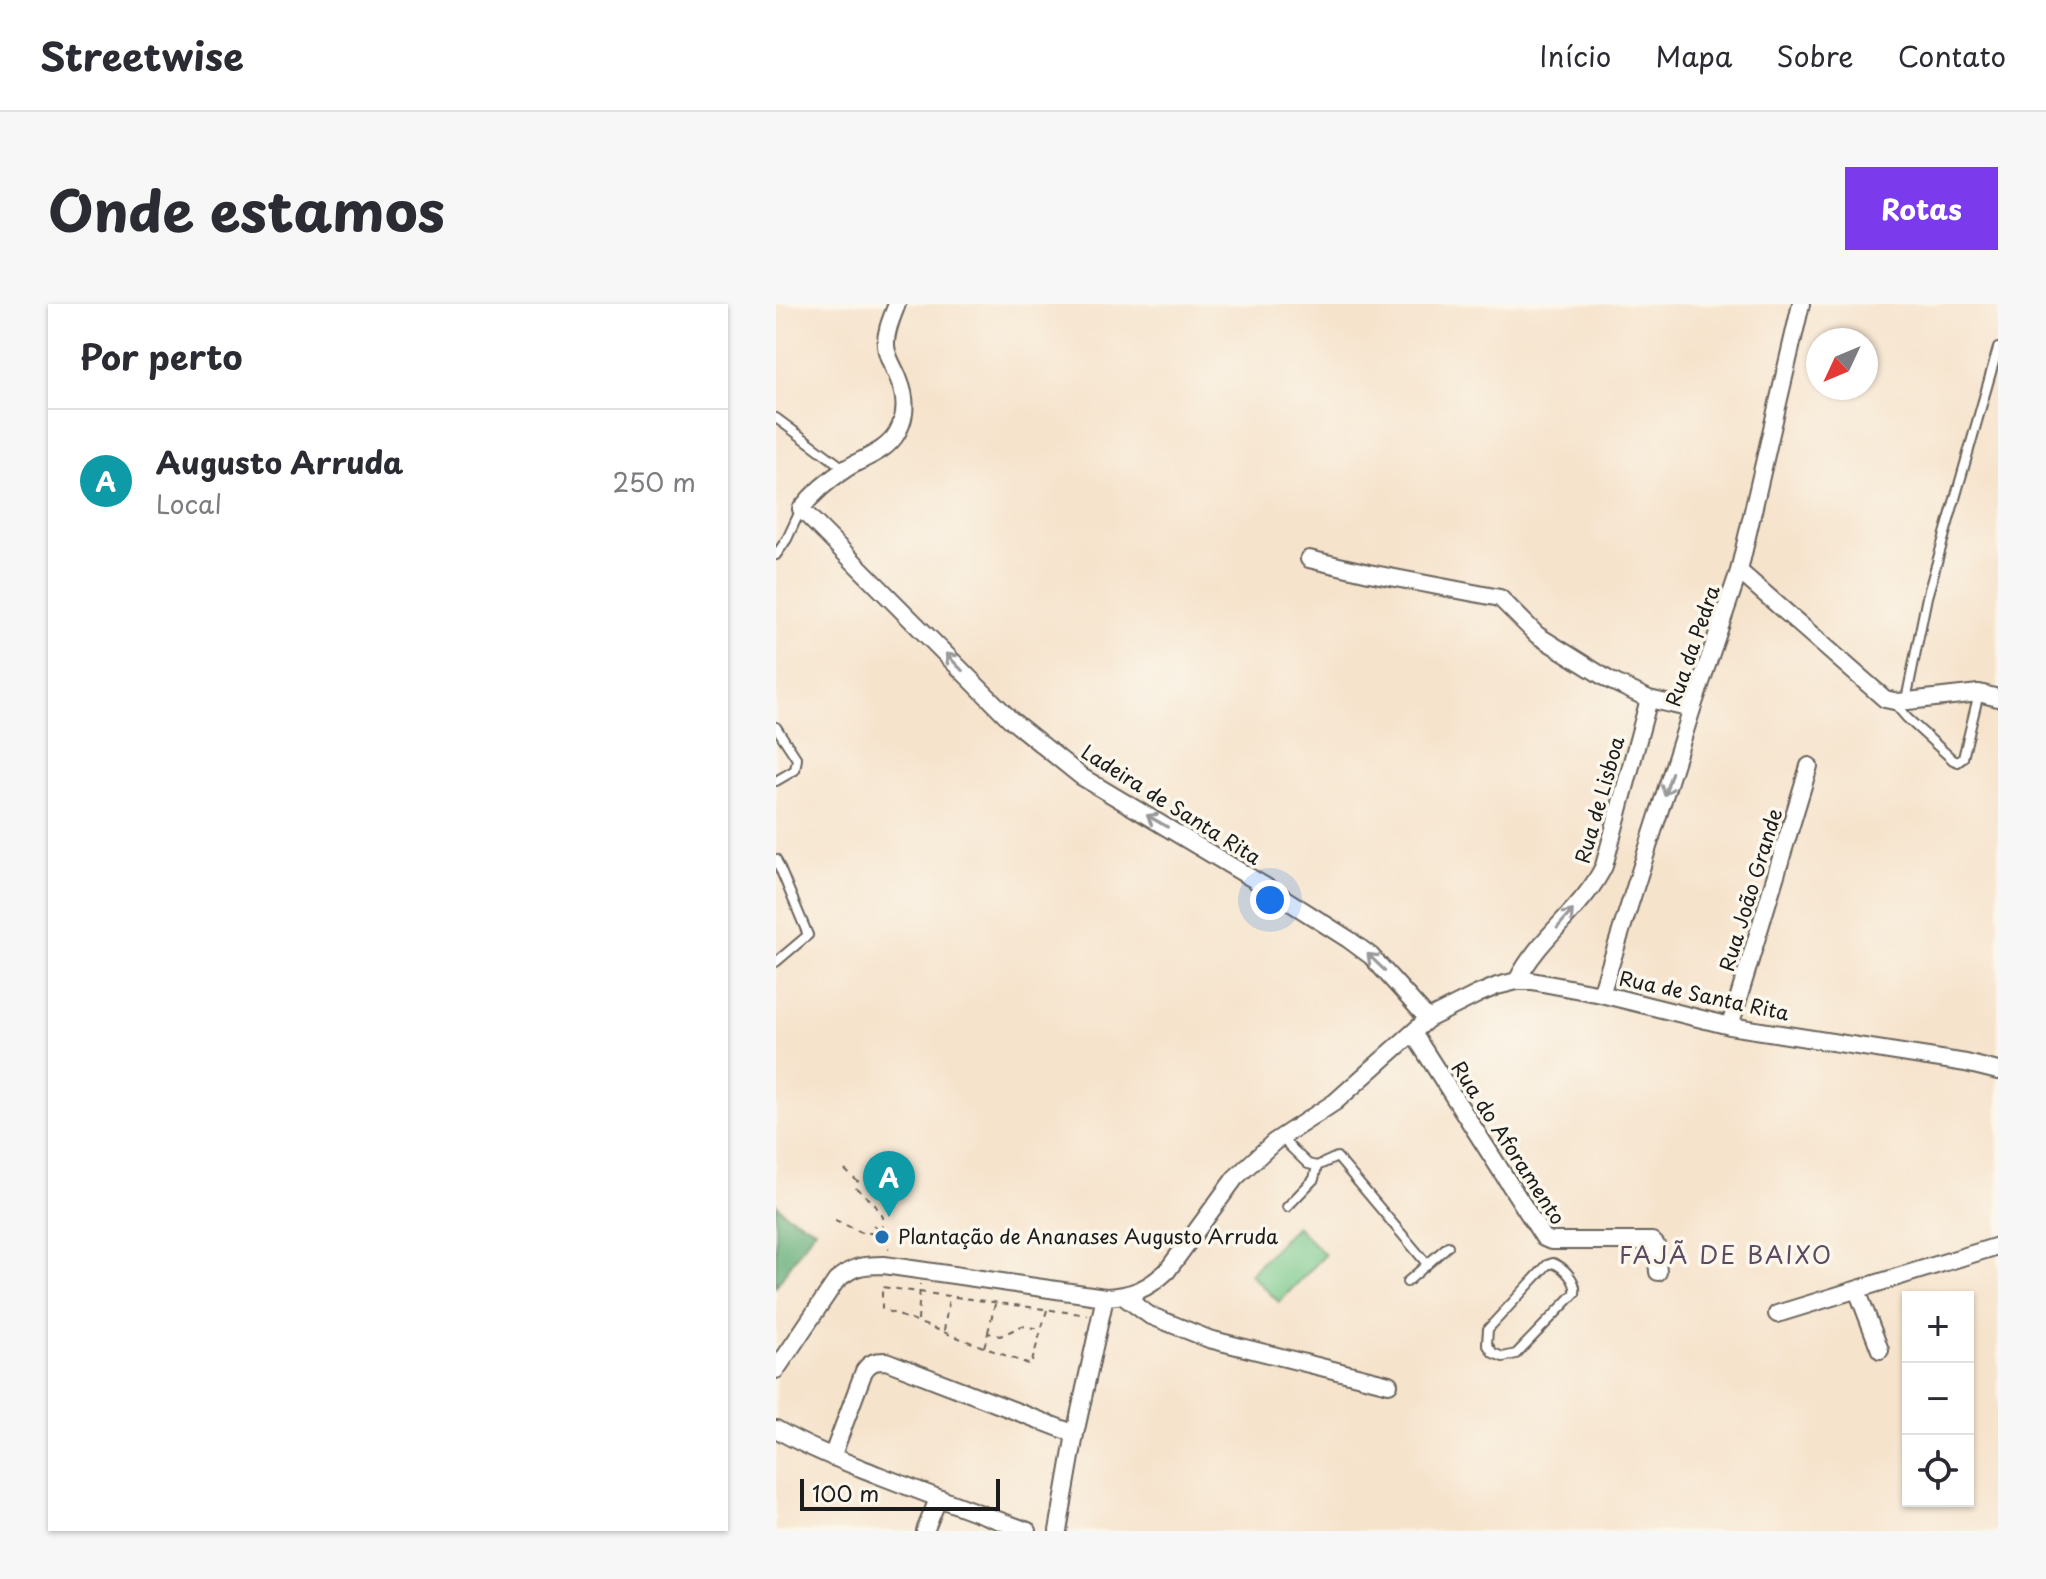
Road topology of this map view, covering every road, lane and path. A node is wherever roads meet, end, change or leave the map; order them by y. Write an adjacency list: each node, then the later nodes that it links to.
1 (897, 304): 5 (street)
2 (1801, 304): 9 (street, Rua da Pedra)
3 (1998, 348): 12 (lane)
4 (776, 418): 5 (lane)
5 (845, 469): 6 (street)
6 (801, 509): 7 (lane); 21 (street, Ladeira de Santa Rita, one-way to 6)
7 (776, 555)
8 (1309, 559): 11 (street)
9 (1739, 571): 12 (street); 13 (street, Rua da Pedra)
10 (1988, 695): 12 (street); 12 (lane)
11 (1649, 699): 13 (street); 19 (street, Rua de Lisboa, one-way to 11)
12 (1899, 701)
13 (1692, 709): 20 (street, Rua da Pedra, one-way to 20)
14 (776, 727): 16 (lane)
15 (1809, 766): 22 (street, Rua João Grande)
16 (776, 781)
17 (776, 859): 18 (lane)
18 (776, 962)
19 (1517, 981): 20 (street, Rua de Santa Rita); 21 (street, Rua de Santa Rita)
20 (1601, 994): 22 (street, Rua de Santa Rita)
21 (1428, 1019): 23 (street, Rua de Santa Rita)
22 (1730, 1026): 24 (street, Rua de Santa Rita)
23 (1413, 1033): 25 (street, Rua de Santa Rita); 32 (street, Rua do Aforamento)
24 (1998, 1071)
25 (1280, 1137): 26 (lane); 45 (street, Rua de Santa Rita)
26 (1317, 1166): 28 (lane); 37 (lane)
27 (845, 1170): 31 (path)
28 (1287, 1207)
29 (835, 1220): 31 (path)
30 (873, 1225): 31 (path)
31 (882, 1233): 35 (path)
32 (1548, 1241): 36 (lane); 39 (street, Rua do Aforamento)
33 (1448, 1246): 37 (lane)
34 (1998, 1246): 41 (street)
35 (891, 1252)
36 (1553, 1263): 36 (lane)
37 (1427, 1264): 40 (lane)
38 (922, 1271): 42 (path); 44 (street); 56 (street)
39 (1658, 1272)
40 (1407, 1282)
41 (1857, 1290): 48 (street); 55 (street)
42 (919, 1292): 43 (path); 50 (path); 50 (path)
43 (950, 1296): 46 (path); 52 (path)
44 (1105, 1297): 45 (street); 49 (street)
45 (1124, 1297): 57 (street)
46 (995, 1303): 47 (path); 53 (path)
47 (1047, 1310): 49 (path); 51 (path)
48 (1777, 1314)
49 (1101, 1316): 59 (street)
50 (917, 1322): 52 (path)
51 (1042, 1330): 53 (path); 54 (path)
52 (944, 1332): 54 (path)
53 (988, 1333): 54 (path)
54 (984, 1347)
55 (1880, 1350)
56 (776, 1370)
57 (1389, 1384)
58 (776, 1429): 60 (street)
59 (1075, 1434): 60 (street); 64 (street)
60 (832, 1457): 61 (street)
61 (938, 1499): 62 (street); 63 (street)
62 (925, 1531)
63 (1028, 1531)
64 (1058, 1531)

